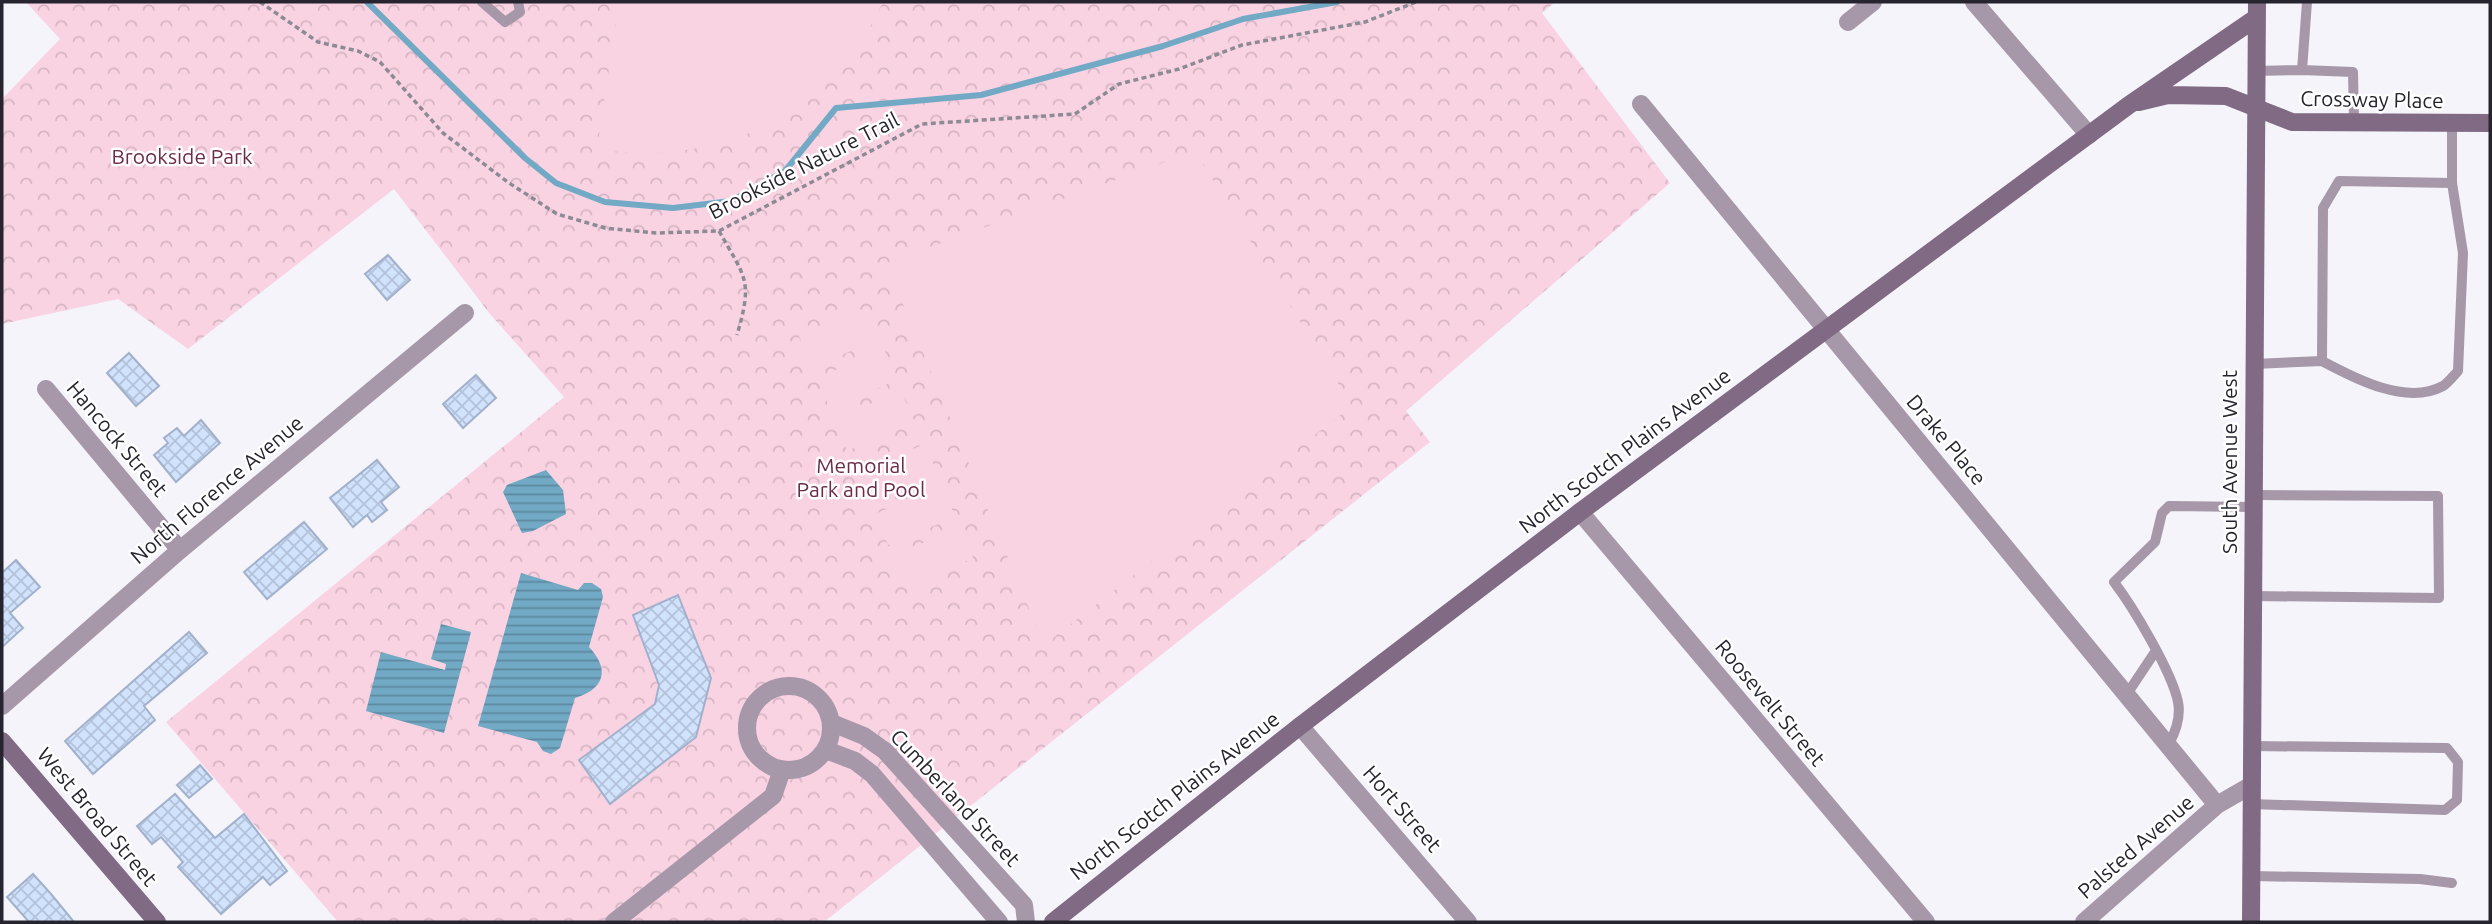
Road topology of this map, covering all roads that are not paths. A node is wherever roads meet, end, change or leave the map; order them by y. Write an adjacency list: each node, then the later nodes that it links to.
1 (482, 2): 2 (lane)
2 (519, 2)
3 (1873, 2): 7 (street)
4 (1974, 2): 16 (street)
5 (2307, 2): 8 (lane)
6 (2256, 10): 9 (street, South Avenue West); 11 (street)
7 (1848, 22)
8 (2302, 70): 9 (lane); 13 (lane)
9 (2256, 71): 12 (street, South Avenue West)
10 (1641, 104): 19 (street, Drake Place)
11 (2129, 105): 12 (street, North Scotch Plains Avenue); 16 (street, North Scotch Plains Avenue)
12 (2256, 108): 13 (street, Crossway Place); 21 (street, South Avenue West)
13 (2354, 122): 14 (street, Crossway Place)
14 (2452, 123): 15 (street, Crossway Place); 17 (lane)
15 (2490, 123)
16 (2089, 135): 19 (street, North Scotch Plains Avenue)
17 (2452, 183): 20 (lane); 20 (lane)
18 (465, 313): 25 (street, North Florence Avenue)
19 (1824, 330): 24 (street, North Scotch Plains Avenue); 28 (street, Drake Place)
20 (2322, 361): 21 (lane)
21 (2254, 364): 23 (street, South Avenue West)
22 (46, 389): 25 (street, Hancock Street)
23 (2252, 501): 26 (street, South Avenue West); 26 (lane); 27 (lane)
24 (1580, 512): 31 (street, North Scotch Plains Avenue); 47 (street, Roosevelt Street)
25 (180, 550): 29 (street, North Florence Avenue)
26 (2252, 596): 34 (street, South Avenue West)
27 (2155, 652): 28 (lane); 33 (lane)
28 (2127, 694): 33 (street, Drake Place)
29 (2, 706)
30 (832, 723): 35 (street); 36 (street); 44 (street, Cumberland Street)
31 (1300, 726): 45 (street, North Scotch Plains Avenue); 46 (street, Hort Street)
32 (2, 741): 41 (street, West Broad Street)
33 (2169, 744): 38 (street, Drake Place)
34 (2251, 746): 37 (street, South Avenue West); 37 (lane)
35 (826, 750): 36 (street); 43 (street, Cumberland Street)
36 (782, 771): 42 (street)
37 (2250, 795): 38 (street, Palsted Avenue); 39 (street, South Avenue West)
38 (2217, 805): 48 (street, Palsted Avenue)
39 (2250, 876): 40 (lane); 49 (street, South Avenue West)
40 (2452, 883)
41 (157, 922)
42 (614, 922)
43 (999, 922)
44 (1026, 922)
45 (1053, 922)
46 (1468, 922)
47 (1926, 922)
48 (2084, 922)
49 (2251, 922)

